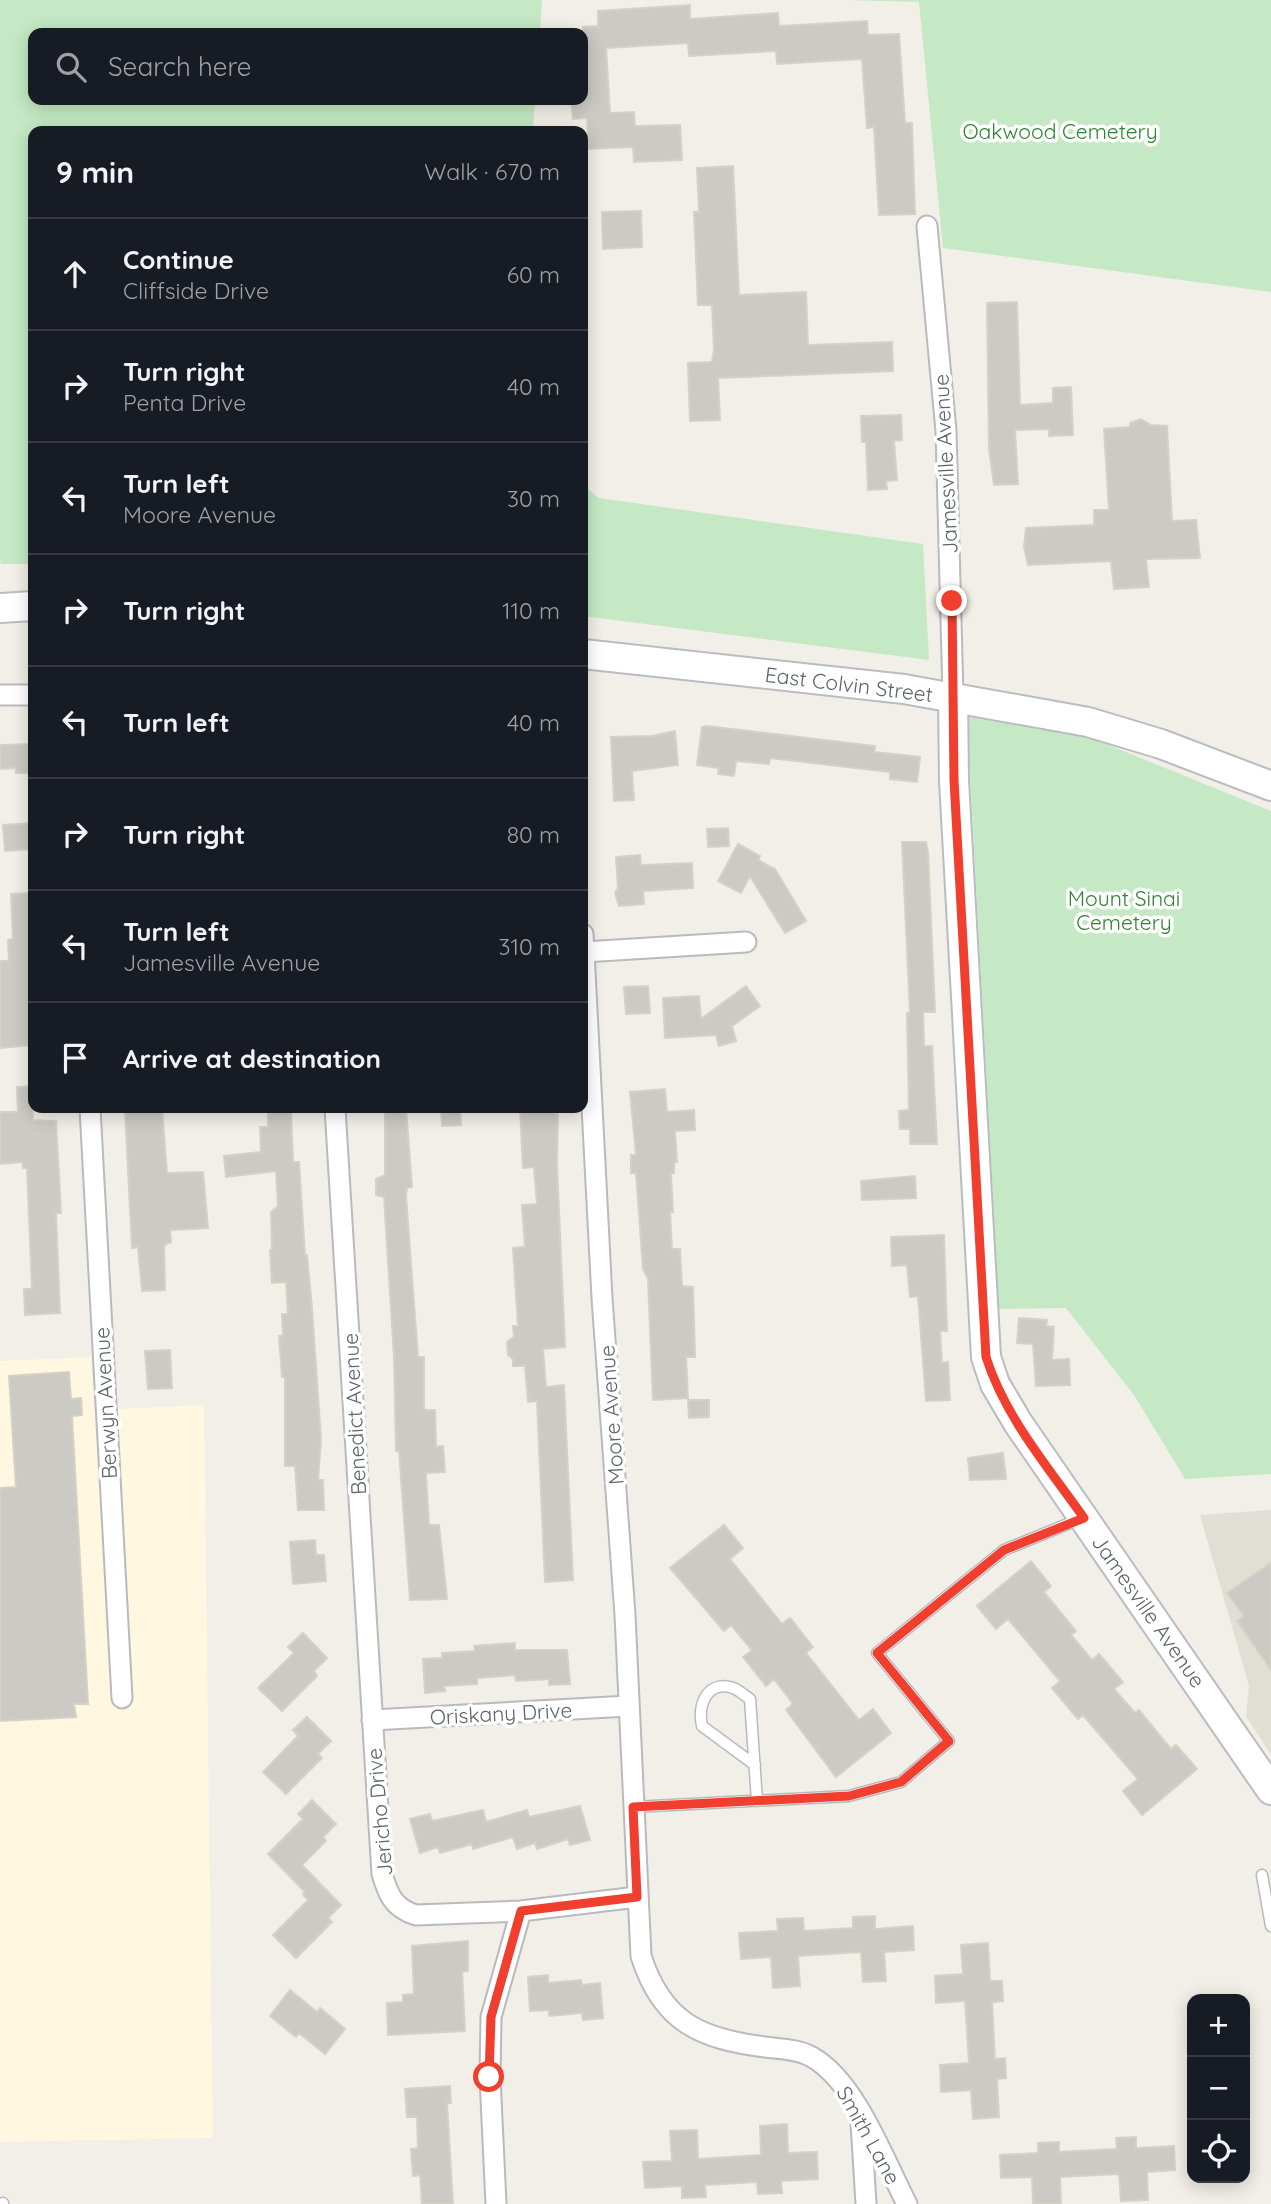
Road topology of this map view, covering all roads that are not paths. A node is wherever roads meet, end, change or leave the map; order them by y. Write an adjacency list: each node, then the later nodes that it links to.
1 (928, 226): 7 (street, Jamesville Avenue)
2 (28, 606): 3 (street)
3 (0, 608)
4 (588, 655): 7 (street, East Colvin Street)
5 (0, 695): 6 (street)
6 (28, 695)
7 (953, 696): 8 (street, East Colvin Street); 14 (street, Jamesville Avenue)
8 (1271, 786)
9 (746, 942): 10 (street)
10 (588, 943)
11 (588, 1026): 16 (street, Moore Avenue)
12 (90, 1113): 15 (street, Berwyn Avenue)
13 (335, 1113): 17 (street, Benedict Avenue)
14 (1084, 1518): 19 (street, Jamesville Avenue); 20 (lane)
15 (122, 1698)
16 (629, 1706): 17 (street, Oriskany Drive); 21 (street, Moore Avenue)
17 (372, 1720): 24 (street, Jericho Drive)
18 (755, 1765): 18 (lane); 20 (lane)
19 (1271, 1790)
20 (757, 1801): 21 (lane)
21 (633, 1807): 23 (street, Moore Avenue)
22 (1262, 1875): 25 (lane)
23 (637, 1897): 24 (street); 26 (street, Smith Lane)
24 (521, 1911): 27 (street)
25 (1271, 1926)
26 (860, 2115): 28 (street); 29 (street, Smith Lane)
27 (496, 2204)
28 (866, 2204)
29 (906, 2204)

